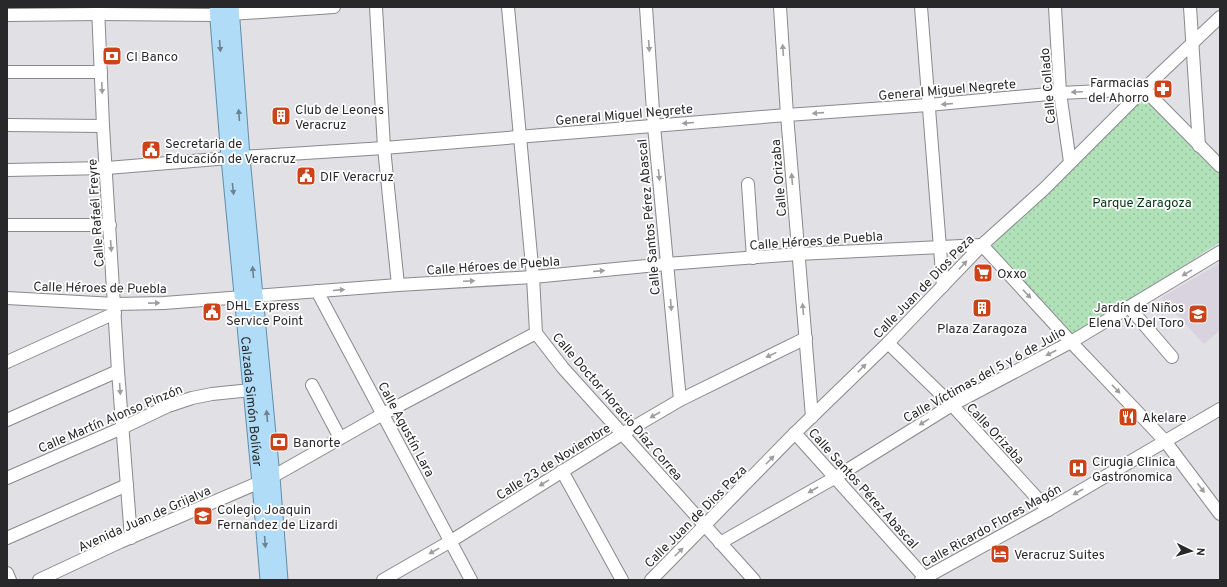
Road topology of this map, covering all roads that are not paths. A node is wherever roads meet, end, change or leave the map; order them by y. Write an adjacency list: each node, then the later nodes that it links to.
1 (334, 7): 10 (street)
2 (376, 7): 25 (street)
3 (508, 7): 23 (street, Calle Doctor Horacio Díaz Correa)
4 (646, 7): 22 (street, Calle Santos Pérez Abascal, one-way to 22)
5 (780, 7): 19 (street, Calle Orizaba, one-way to 5)
6 (921, 7): 18 (street)
7 (1056, 7): 17 (street, Calle Collado)
8 (1190, 7): 13 (street)
9 (98, 10): 10 (street); 11 (street); 15 (street, Calle Rafaél Freyre)
10 (224, 11): 26 (main road, Calzada Simón Bolívar)
11 (7, 14)
12 (1220, 17): 13 (street, Calle Juan de Dios Peza)
13 (1192, 43): 16 (street, Calle Juan de Dios Peza); 24 (street)
14 (7, 72): 15 (street)
15 (101, 72): 21 (street, Calle Rafaél Freyre, one-way to 21)
16 (1144, 89): 17 (street, General Miguel Negrete, one-way to 17); 24 (street); 27 (street, Calle Juan de Dios Peza)
17 (1060, 93): 18 (street, General Miguel Negrete, one-way to 18); 27 (street, Calle Collado)
18 (928, 105): 19 (street, General Miguel Negrete, one-way to 19); 35 (street)
19 (787, 114): 22 (street, General Miguel Negrete, one-way to 22); 37 (street, Calle Orizaba, one-way to 19)
20 (7, 126): 21 (street)
21 (103, 126): 29 (street, Calle Rafaél Freyre)
22 (654, 126): 23 (street, General Miguel Negrete); 39 (street, Calle Santos Pérez Abascal, one-way to 39)
23 (520, 136): 25 (street, General Miguel Negrete); 40 (street, Calle Doctor Horacio Díaz Correa)
24 (1199, 146): 28 (street)
25 (384, 148): 26 (street, General Miguel Negrete); 41 (street)
26 (236, 158): 29 (street, General Miguel Negrete); 44 (main road, Calzada Simón Bolívar)
27 (1070, 162): 34 (street, Calle Juan de Dios Peza)
28 (1220, 166)
29 (107, 168): 30 (street, General Miguel Negrete); 33 (street, Calle Rafaél Freyre)
30 (7, 170)
31 (748, 184): 38 (street)
32 (7, 225): 33 (street)
33 (110, 225): 49 (street, Calle Rafaél Freyre, one-way to 49)
34 (982, 245): 35 (street, Calle Héroes de Puebla); 42 (street, Calle Juan de Dios Peza, one-way to 34); 52 (street, one-way to 52)
35 (941, 246): 37 (street, Calle Héroes de Puebla); 42 (street)
36 (1220, 252): 48 (street, Calle Víctimas del 5 y 6 de Julio, one-way to 48)
37 (798, 254): 38 (street, Calle Héroes de Puebla); 51 (street, Calle Orizaba, one-way to 37)
38 (753, 258): 39 (street, Calle Héroes de Puebla)
39 (668, 264): 40 (street, Calle Héroes de Puebla, one-way to 39); 59 (street, Calle Santos Pérez Abascal, one-way to 59)
40 (533, 277): 41 (street, Calle Héroes de Puebla, one-way to 40); 50 (street, Calle Doctor Horacio Díaz Correa)
41 (398, 285): 43 (street, Calle Héroes de Puebla, one-way to 41)
42 (943, 286): 53 (street, Calle Juan de Dios Peza)
43 (317, 291): 44 (street, Calle Héroes de Puebla); 62 (street, Calle Agustín Lara)
44 (249, 296): 49 (street, Calle Héroes de Puebla, one-way to 44); 58 (main road, Calzada Simón Bolívar); 73 (main road, Calzada Simón Bolívar, one-way to 44)
45 (7, 298): 46 (street, Calle Héroes de Puebla)
46 (22, 299): 47 (street); 49 (street, Calle Héroes de Puebla)
47 (7, 305)
48 (1129, 307): 52 (street, Calle Víctimas del 5 y 6 de Julio); 54 (street)
49 (115, 308): 55 (street); 56 (street, Calle Rafaél Freyre)
50 (536, 333): 62 (street, Avenida Juan de Grijalva); 67 (street, Calle Doctor Horacio Díaz Correa)
51 (806, 338): 59 (street, Calle 23 de Noviembre, one-way to 59); 63 (street, Calle Orizaba)
52 (1071, 342): 60 (street, Calle Víctimas del 5 y 6 de Julio, one-way to 60); 69 (street, one-way to 69)
53 (888, 343): 60 (street, Calle Orizaba); 63 (street, Calle Juan de Dios Peza, one-way to 53)
54 (1172, 357)
55 (7, 362)
56 (118, 371): 64 (street); 65 (street, Calle Rafaél Freyre, one-way to 65)
57 (312, 385): 68 (street)
58 (251, 390): 65 (street, Calle Martín Alonso Pinzón); 73 (main road, Calzada Simón Bolívar)
59 (680, 400): 67 (street, Calle 23 de Noviembre, one-way to 67)
60 (952, 405): 71 (street, Calle Víctimas del 5 y 6 de Julio, one-way to 71); 75 (street, Calle Orizaba)
61 (1220, 409): 69 (street, Calle Ricardo Flores Magón)
62 (383, 414): 68 (street, Avenida Juan de Grijalva); 80 (street, Calle Agustín Lara)
63 (812, 418): 66 (street, Calle Juan de Dios Peza)
64 (7, 420)
65 (122, 428): 72 (street, Calle Martín Alonso Pinzón); 74 (street, Calle Rafaél Freyre)
66 (795, 433): 71 (street, Calle Santos Pérez Abascal); 77 (street, Calle Juan de Dios Peza, one-way to 66)
67 (622, 434): 70 (street, Calle 23 de Noviembre); 77 (street, Calle Doctor Horacio Díaz Correa)
68 (340, 438): 73 (street, Avenida Juan de Grijalva)
69 (1165, 441): 75 (street, Calle Ricardo Flores Magón, one-way to 75); 76 (street, one-way to 76)
70 (562, 471): 80 (street, Calle 23 de Noviembre, one-way to 80); 90 (street)
71 (836, 477): 81 (street, Calle Víctimas del 5 y 6 de Julio, one-way to 81); 83 (street, Calle Santos Pérez Abascal)
72 (7, 478)
73 (266, 480): 79 (street, Avenida Juan de Grijalva); 86 (main road, Calzada Simón Bolívar, one-way to 86); 87 (main road, Calzada Simón Bolívar)
74 (127, 485): 78 (street); 79 (street, Calle Rafaél Freyre)
75 (1048, 510): 83 (street, Calle Ricardo Flores Magón)
76 (1220, 514)
77 (705, 526): 81 (street, Calle Doctor Horacio Díaz Correa); 91 (street, Calle Juan de Dios Peza, one-way to 77)
78 (7, 538)
79 (131, 538): 85 (street, Avenida Juan de Grijalva)
80 (451, 541): 88 (street, Calle 23 de Noviembre, one-way to 88); 89 (street, Calle Agustín Lara)
81 (720, 543): 92 (street, Calle Doctor Horacio Díaz Correa)
82 (7, 573): 84 (street)
83 (925, 579)
84 (10, 580)
85 (39, 580)
86 (268, 580)
87 (280, 580)
88 (382, 580)
89 (471, 580)
90 (622, 580)
91 (651, 580)
92 (754, 580)

